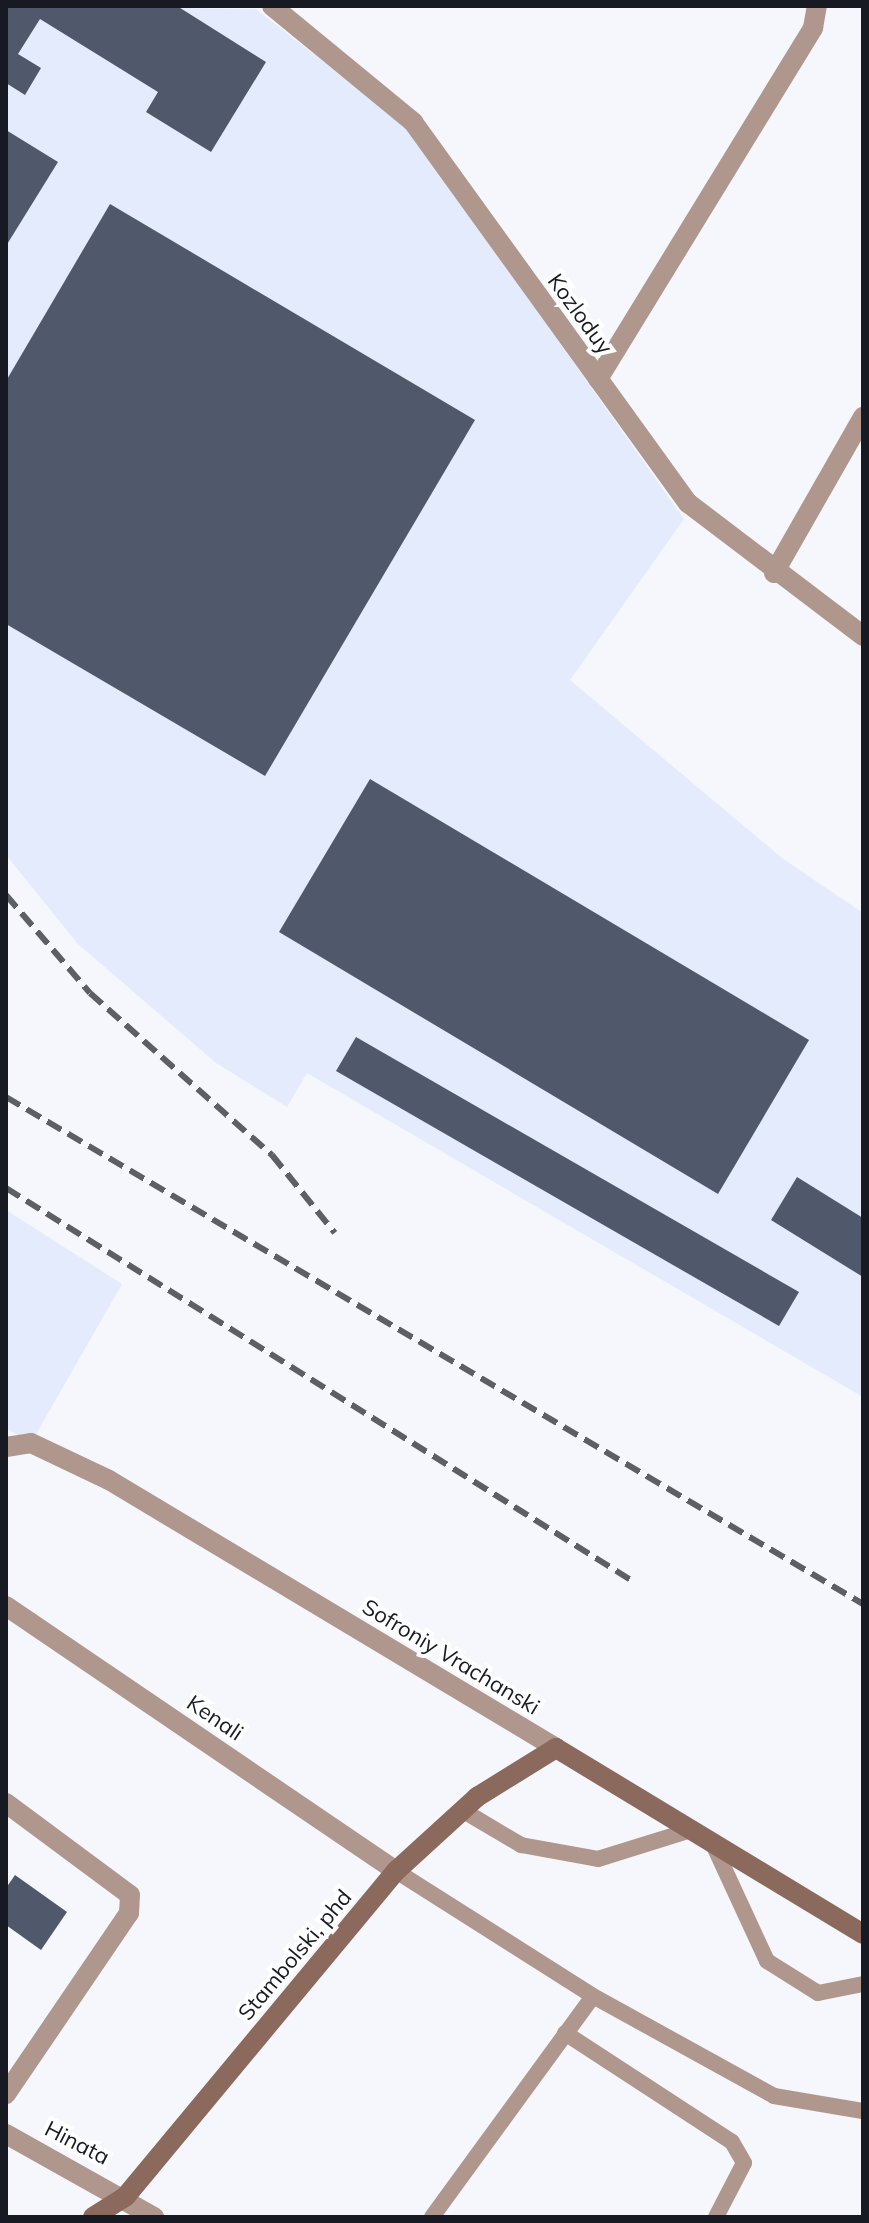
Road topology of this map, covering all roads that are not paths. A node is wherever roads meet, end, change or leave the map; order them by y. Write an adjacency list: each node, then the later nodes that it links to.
1 (272, 6): 3 (street, Kozloduy)
2 (817, 6): 3 (street)
3 (598, 379): 5 (street, Kozloduy)
4 (863, 417): 5 (street)
5 (774, 573): 6 (street, Kozloduy)
6 (863, 636)
7 (6, 1447): 9 (street, Sofroniy Vrachanski)
8 (6, 1606): 14 (street, Kenali)
9 (556, 1748): 11 (street, Stambolski, phd); 12 (street, Sofroniy Vrachanski)
10 (6, 1803): 19 (street)
11 (462, 1810): 12 (lane); 14 (street, Stambolski, phd)
12 (691, 1830): 13 (street, Sofroniy Vrachanski)
13 (712, 1842): 15 (street, Sofroniy Vrachanski); 16 (lane)
14 (396, 1871): 17 (lane); 22 (street, Stambolski, phd)
15 (863, 1934)
16 (863, 1984)
17 (593, 1996): 18 (lane); 20 (lane)
18 (565, 2033): 25 (lane); 26 (lane)
19 (6, 2094)
20 (863, 2111)
21 (6, 2134): 22 (street, Hinata)
22 (126, 2196): 23 (street, Stambolski, phd); 24 (street, Hinata)
23 (93, 2217)
24 (154, 2217)
25 (432, 2217)
26 (716, 2217)

